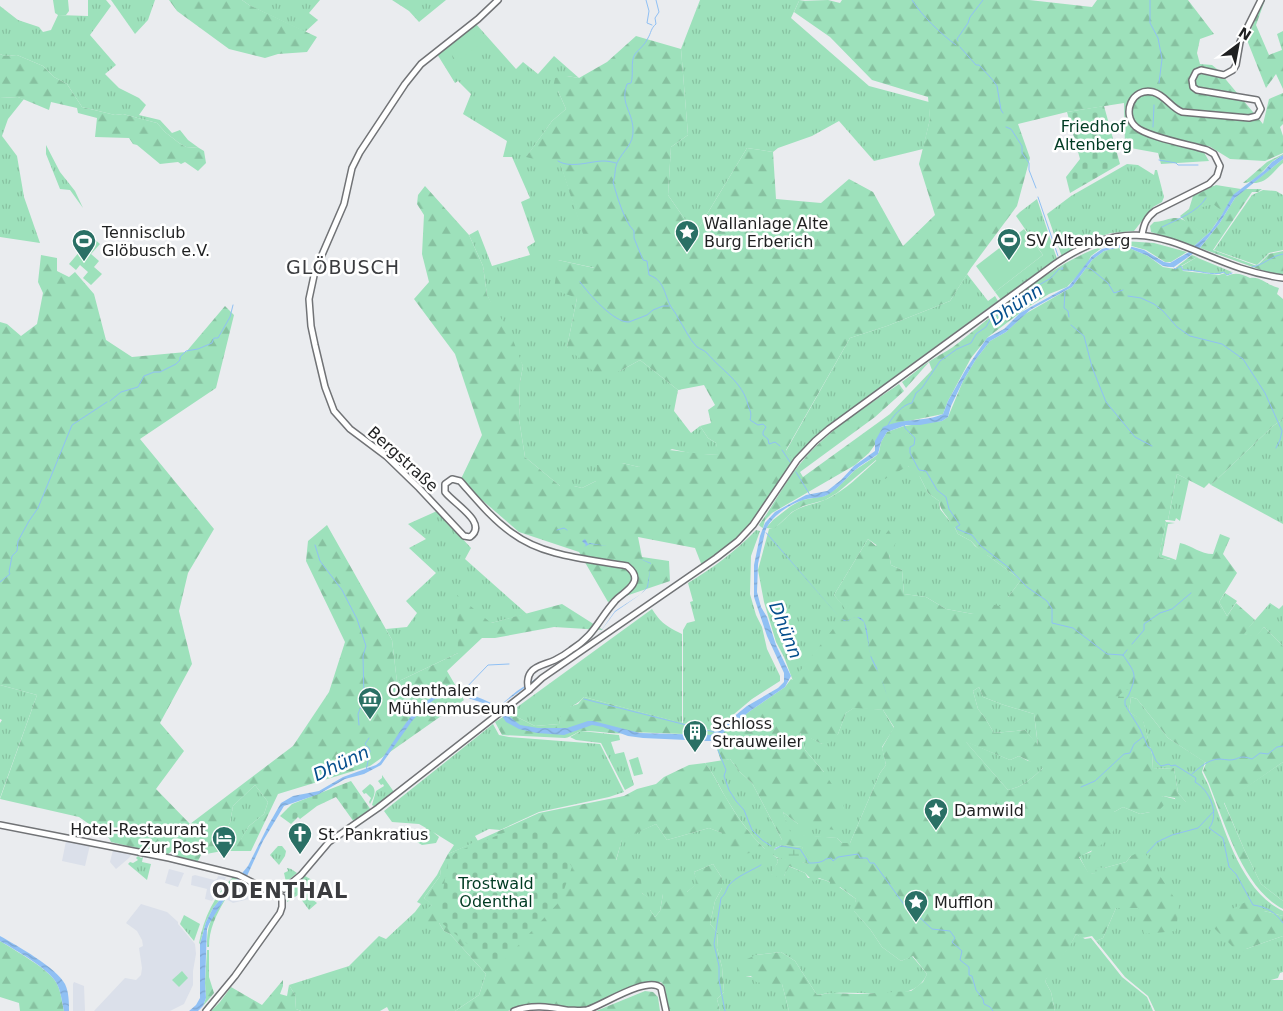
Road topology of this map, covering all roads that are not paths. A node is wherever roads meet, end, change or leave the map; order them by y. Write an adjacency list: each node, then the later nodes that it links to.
1 (498, 0): 5 (main road, Bergstraße)
2 (1261, 0): 3 (main road)
3 (1142, 235): 4 (main road); 6 (main road)
4 (1283, 278)
5 (529, 675): 6 (main road); 7 (main road)
6 (537, 683): 7 (main road)
7 (530, 690): 9 (main road)
8 (0, 825): 10 (main road)
9 (284, 888): 10 (main road); 11 (main road)
10 (275, 891): 11 (main road)
11 (282, 897): 12 (main road)
12 (206, 1011)
13 (514, 1011): 14 (main road)
14 (666, 1011)

